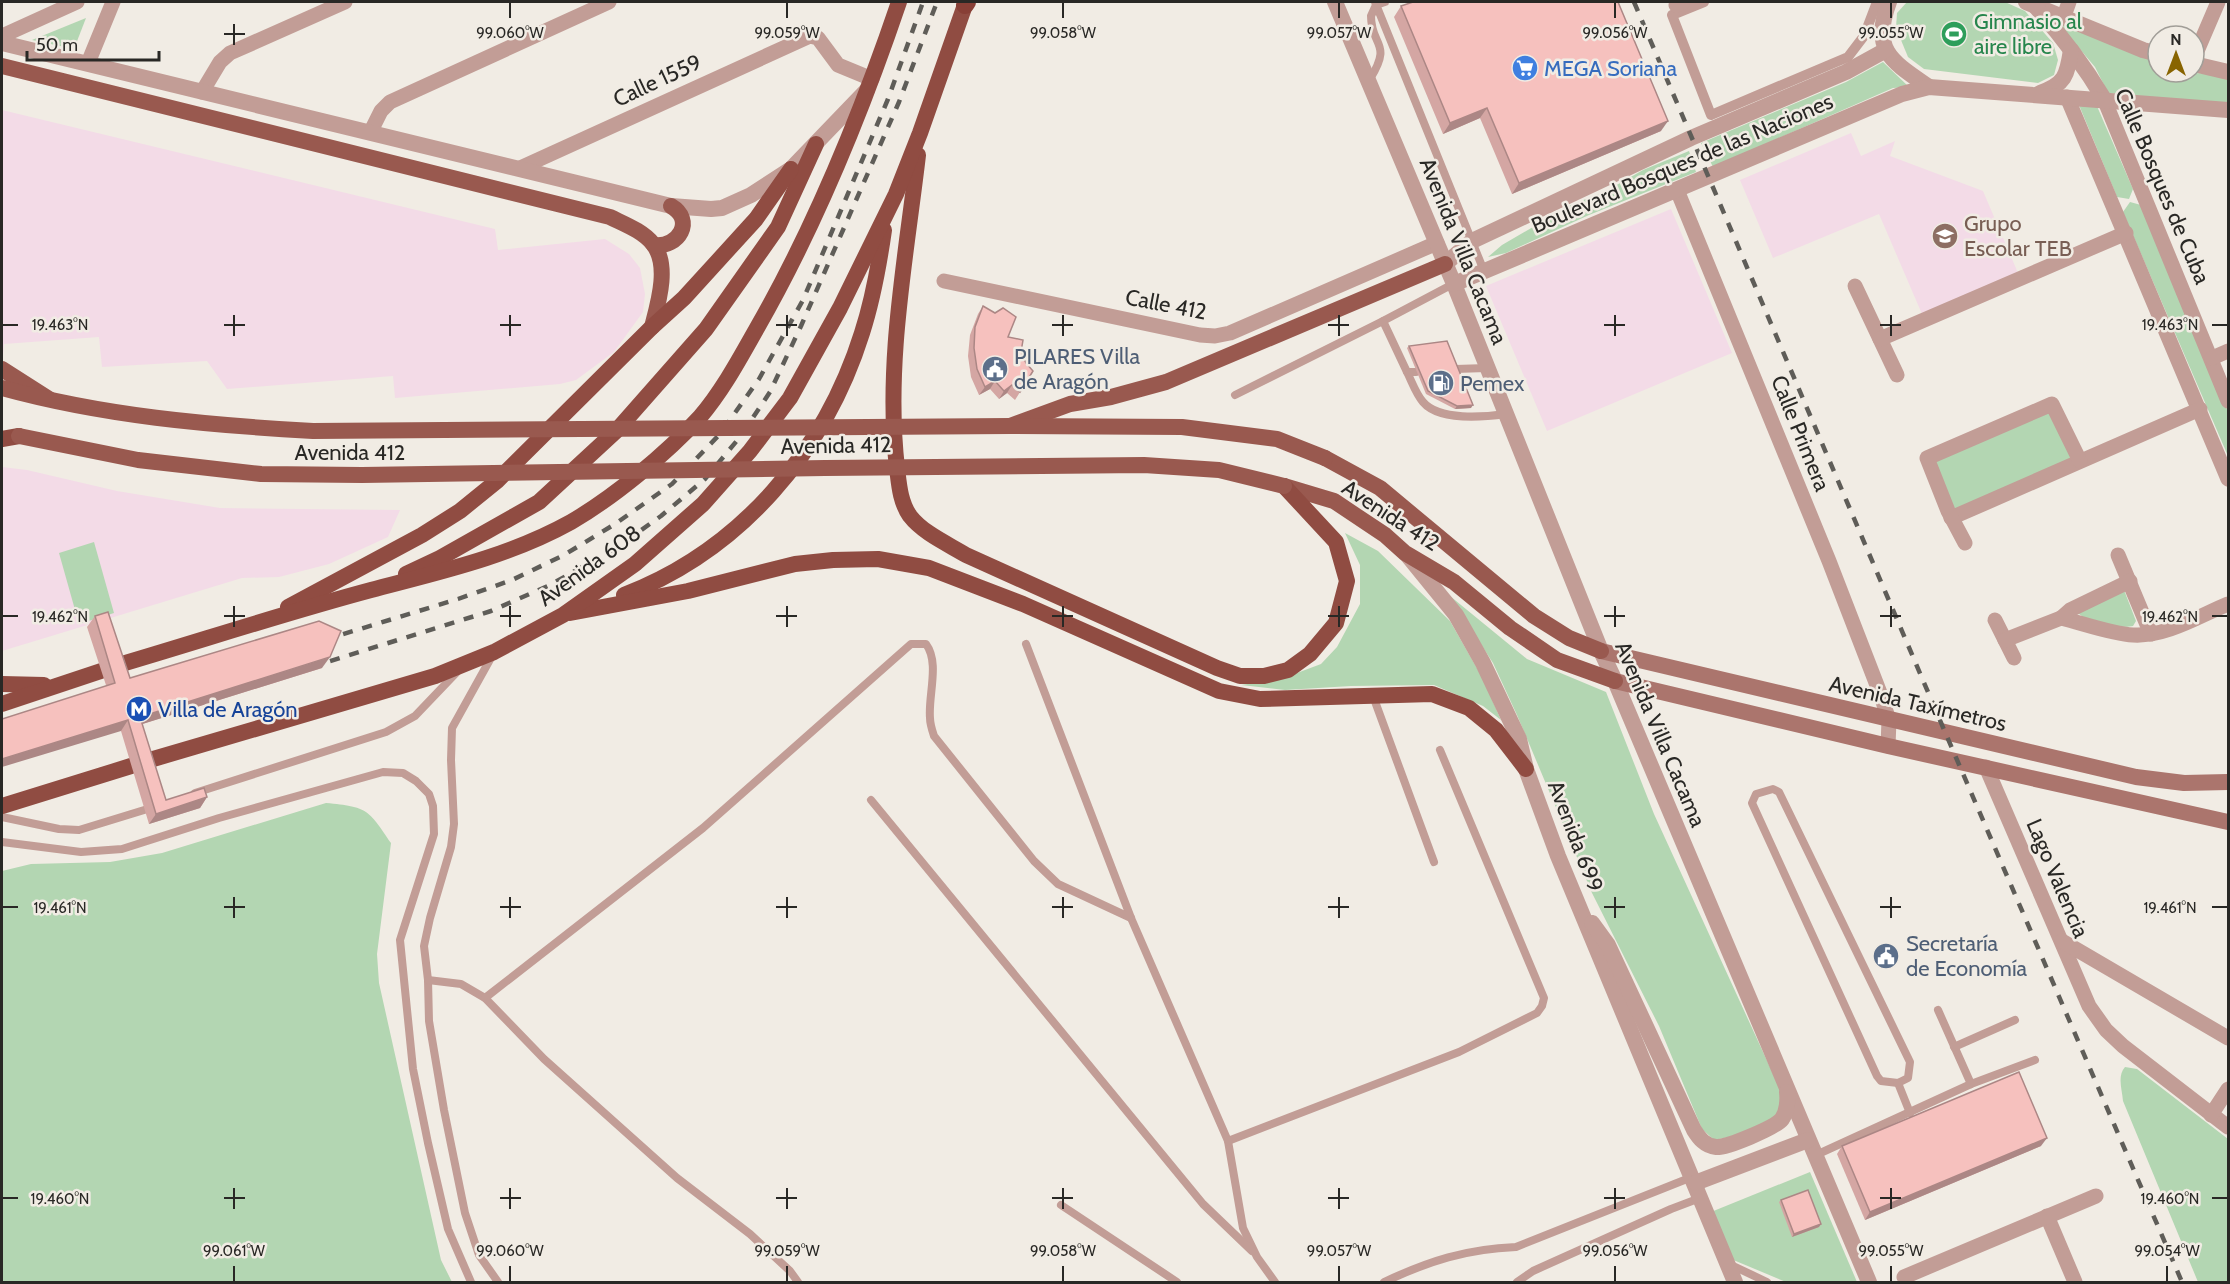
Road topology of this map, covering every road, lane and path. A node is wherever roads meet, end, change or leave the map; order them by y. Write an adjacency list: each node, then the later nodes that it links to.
1 (77, 2): 17 (street)
2 (113, 2): 22 (street)
3 (345, 2): 29 (street)
4 (609, 2): 34 (street)
5 (899, 2): 27 (highway, Avenida 608)
6 (1335, 2): 26 (street, Avenida Villa Cacama)
7 (1385, 2): 13 (lane)
8 (1704, 2): 9 (street)
9 (1877, 2)
10 (1889, 2): 19 (street)
11 (2218, 2): 16 (street)
12 (967, 3): 35 (highway)
13 (1376, 3): 26 (lane); 43 (lane)
14 (2029, 3): 15 (street); 20 (street, Calle Bosques de Cuba)
15 (2066, 9): 21 (street)
16 (2206, 30)
17 (2, 36)
18 (2, 43): 22 (street)
19 (1886, 51): 28 (street); 43 (street, Boulevard Bosques de las Naciones)
20 (2071, 51): 30 (street); 32 (street, Calle Bosques de Cuba)
21 (2146, 51)
22 (88, 63): 29 (street)
23 (2, 66): 45 (main road)
24 (2206, 67): 25 (street)
25 (2229, 72)
26 (1369, 81): 44 (street, Avenida Villa Cacama)
27 (869, 84): 36 (street); 37 (street, Calle 1559); 80 (highway, Avenida 608)
28 (1929, 87): 30 (street, Boulevard Bosques de las Naciones); 39 (street, Boulevard Bosques de las Naciones)
29 (202, 92): 34 (street)
30 (2036, 94): 31 (street, Boulevard Bosques de las Naciones)
31 (2067, 97): 32 (street, Boulevard Bosques de las Naciones); 42 (street)
32 (2104, 99): 33 (street, Boulevard Bosques de las Naciones); 55 (street, Calle Bosques de Cuba)
33 (2229, 110)
34 (371, 131): 37 (street)
35 (920, 133): 41 (highway, Avenida 608); 74 (highway)
36 (816, 144): 38 (street); 80 (highway)
37 (520, 168): 40 (street)
38 (791, 169): 40 (street); 52 (highway)
39 (1677, 190): 47 (street, Boulevard Bosques de las Naciones); 98 (street, Calle Primera)
40 (671, 206): 45 (main road)
41 (886, 214): 82 (highway, Avenida 608); 82 (highway)
42 (2126, 233): 53 (street); 66 (street)
43 (1472, 241): 46 (street, Boulevard Bosques de las Naciones); 47 (lane)
44 (1437, 243): 46 (street, Avenida Villa Cacama); 48 (street, Calle 412)
45 (654, 245): 52 (main road)
46 (1445, 264): 49 (street, Avenida Villa Cacama); 68 (main road)
47 (1484, 271): 49 (street, Boulevard Bosques de las Naciones)
48 (944, 281)
49 (1454, 284): 51 (lane); 56 (street, Avenida Villa Cacama)
50 (1855, 286): 53 (street)
51 (1383, 321): 59 (lane); 63 (lane)
52 (652, 327): 85 (highway)
53 (1880, 339): 61 (street)
54 (2229, 351): 55 (street)
55 (2212, 358): 64 (street, Calle Bosques de Cuba)
56 (1487, 368): 58 (lane); 67 (street, Avenida Villa Cacama)
57 (2, 369): 65 (main road)
58 (1455, 369)
59 (1407, 372): 60 (lane); 67 (lane)
60 (1416, 372)
61 (1897, 375)
62 (2, 388): 65 (main road, Avenida 412, bridge)
63 (1235, 394)
64 (2229, 400)
65 (52, 401): 68 (main road, Avenida 412, bridge)
66 (2200, 409): 72 (street); 73 (street)
67 (1506, 414): 89 (street, Avenida Villa Cacama)
68 (1010, 426): 89 (main road, Avenida 412, bridge)
69 (2, 429): 70 (main road, Avenida 412)
70 (19, 436): 71 (highway); 74 (main road, Avenida 412, bridge)
71 (2, 439)
72 (2080, 460): 75 (street); 75 (street)
73 (2229, 479)
74 (1284, 486): 77 (main road, Avenida 412)
75 (1952, 518): 76 (street)
76 (1965, 543)
77 (1405, 553): 93 (main road, Avenida 412); 102 (street, Avenida 699)
78 (2118, 555): 79 (street)
79 (2130, 581): 83 (street); 86 (street)
80 (370, 590): 85 (highway, Avenida 608)
81 (2229, 604): 86 (street)
82 (563, 615): 90 (highway, Avenida 608); 96 (highway)
83 (2061, 618): 86 (street); 87 (street)
84 (1995, 620): 87 (street)
85 (259, 623): 95 (highway, Avenida 608)
86 (2151, 634)
87 (2005, 640): 91 (street)
88 (1026, 644): 113 (lane)
89 (1601, 651): 93 (street, Avenida Villa Cacama); 98 (main road, Avenida Taxímetros)
90 (494, 652): 92 (highway, Avenida 608); 115 (lane)
91 (2014, 658)
92 (465, 664): 104 (lane); 107 (highway, Avenida 608)
93 (1615, 681): 99 (main road); 122 (street, Avenida Villa Cacama)
94 (2, 684): 95 (highway)
95 (54, 686): 97 (highway, Avenida 608)
96 (1373, 696): 102 (highway); 111 (lane)
97 (2, 704)
98 (1888, 720): 99 (street, Calle Primera); 103 (main road, Avenida Taxímetros)
99 (1888, 746): 101 (main road)
100 (1440, 750): 130 (lane)
101 (1986, 767): 109 (main road); 114 (street, Lago Valencia)
102 (1526, 769): 112 (street, Avenida 699)
103 (2229, 782)
104 (190, 795)
105 (871, 800): 136 (lane)
106 (159, 805): 108 (lane)
107 (2, 806)
108 (2, 817)
109 (2229, 822)
110 (2, 842): 139 (lane)
111 (1434, 862)
112 (1578, 906): 122 (street); 132 (street, Avenida 699)
113 (1131, 918): 116 (lane); 130 (lane)
114 (2062, 941): 119 (street); 127 (street, Lago Valencia)
115 (428, 980): 116 (lane); 140 (lane)
116 (484, 998): 141 (lane)
117 (1938, 1010): 120 (lane)
118 (2015, 1020): 120 (lane)
119 (2229, 1038)
120 (1954, 1047): 124 (lane)
121 (2035, 1060): 124 (lane)
122 (1784, 1080): 129 (street, Avenida Villa Cacama)
123 (1898, 1083): 123 (lane); 126 (lane)
124 (1971, 1084): 126 (lane)
125 (2229, 1089): 127 (street)
126 (1910, 1113): 131 (lane)
127 (2211, 1115): 128 (street, Lago Valencia)
128 (2229, 1127)
129 (1808, 1140): 131 (street, Avenida Villa Cacama); 132 (street)
130 (1228, 1141): 136 (lane)
131 (1815, 1156): 148 (street, Avenida Villa Cacama)
132 (1696, 1186): 137 (street, Avenida 699); 144 (lane); 145 (lane)
133 (2096, 1196): 135 (street)
134 (1061, 1205): 142 (lane)
135 (2047, 1216): 138 (street); 149 (street)
136 (1257, 1257): 143 (lane)
137 (1727, 1264): 146 (street, Avenida 699); 147 (lane)
138 (1904, 1277)
139 (471, 1282)
140 (498, 1282)
141 (798, 1282)
142 (1177, 1282)
143 (1275, 1282)
144 (1384, 1282)
145 (1517, 1282)
146 (1735, 1282)
147 (1767, 1282)
148 (1869, 1282)
149 (2075, 1282)

